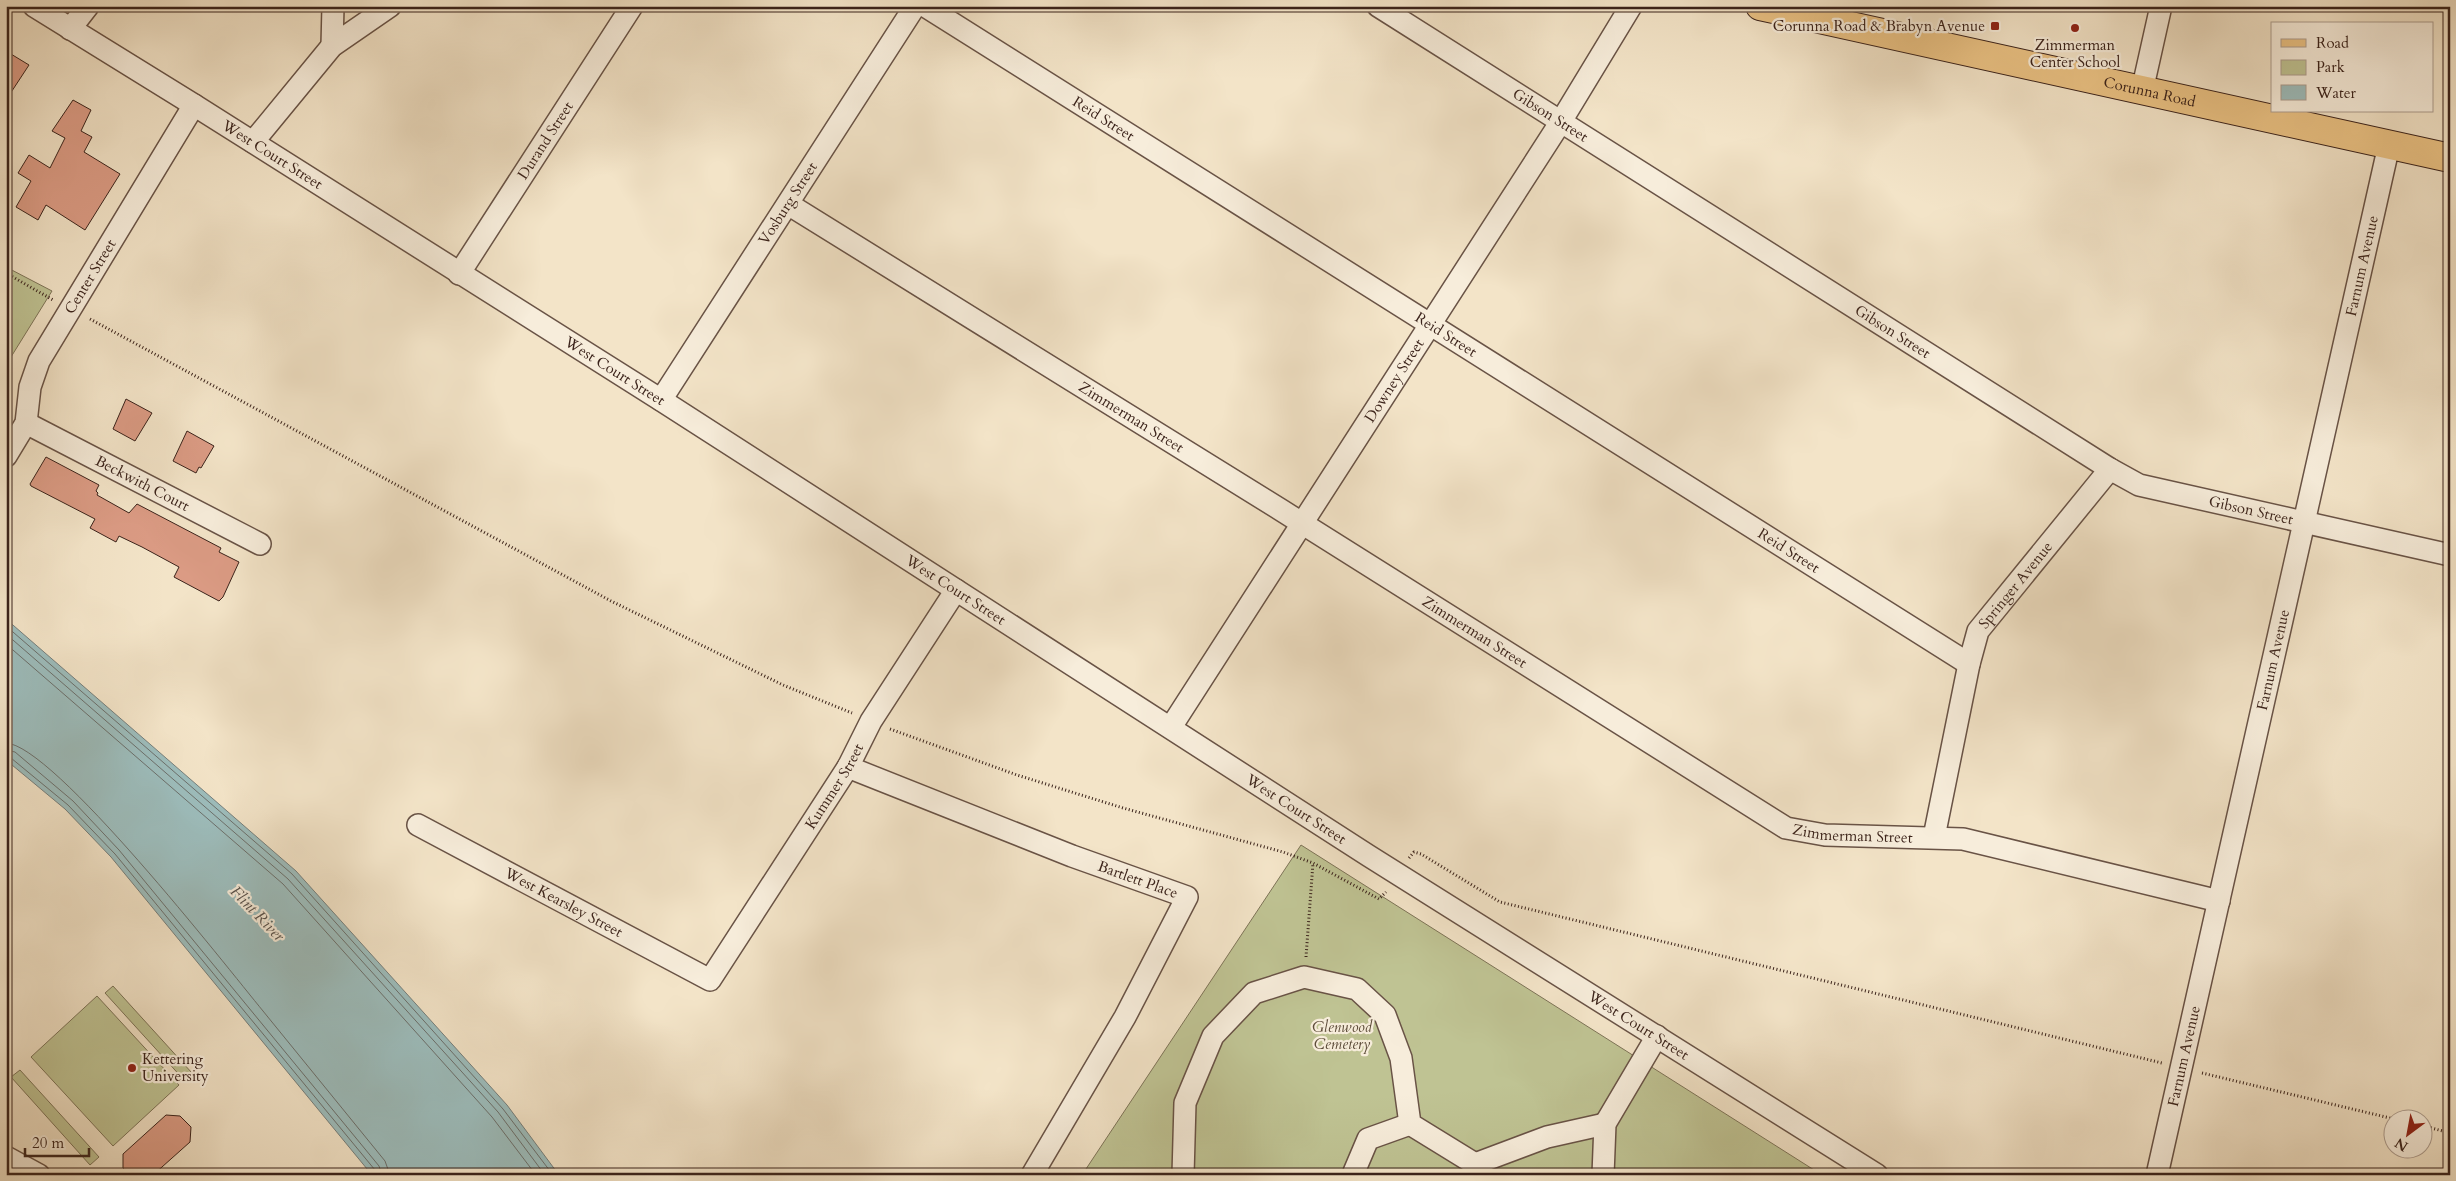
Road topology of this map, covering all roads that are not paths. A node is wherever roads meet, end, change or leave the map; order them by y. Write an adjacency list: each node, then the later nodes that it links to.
1 (34, 6): 12 (street, West Court Street)
2 (88, 6): 12 (street)
3 (333, 6): 13 (street)
4 (390, 6): 13 (street)
5 (632, 6): 21 (street, Durand Street)
6 (915, 6): 20 (street, Vosburg Street)
7 (924, 6): 22 (street, Reid Street)
8 (1378, 6): 16 (street, Gibson Street)
9 (1631, 6): 16 (street, Downey Street)
10 (1760, 6): 14 (main road, Corunna Road)
11 (2161, 6): 14 (street)
12 (70, 29): 15 (street, West Court Street)
13 (332, 46): 17 (street)
14 (2142, 91): 18 (main road, Corunna Road)
15 (194, 104): 17 (street, West Court Street); 24 (street, Center Street)
16 (1560, 123): 22 (street, Downey Street); 26 (street, Gibson Street)
17 (253, 142): 21 (street, West Court Street)
18 (2389, 145): 19 (main road, Corunna Road); 27 (street, Farnum Avenue)
19 (2450, 158)
20 (788, 204): 23 (street, Vosburg Street); 28 (street, Zimmerman Street)
21 (459, 274): 23 (street, West Court Street)
22 (1430, 323): 28 (street, Downey Street); 32 (street, Reid Street)
23 (661, 400): 31 (street, West Court Street)
24 (26, 423): 25 (street, Center Street); 29 (street, Beckwith Court)
25 (6, 456)
26 (2110, 469): 27 (street, Gibson Street); 32 (street, Springer Avenue)
27 (2303, 522): 30 (street, Gibson Street); 37 (street, Farnum Avenue)
28 (1302, 524): 33 (street, Downey Street); 36 (street, Zimmerman Street)
29 (260, 544)
30 (2450, 555)
31 (956, 590): 33 (street, West Court Street); 34 (street, Kummer Street)
32 (1969, 664): 36 (street, Springer Avenue)
33 (1171, 727): 39 (street, West Court Street)
34 (848, 767): 38 (street, Kummer Street); 45 (street, Bartlett Place)
35 (418, 825): 38 (street, West Kearsley Street)
36 (1934, 837): 37 (street, Zimmerman Street)
37 (2219, 901): 50 (street, Farnum Avenue)
38 (710, 980)
39 (1657, 1036): 41 (street); 49 (street, West Court Street)
40 (1410, 1124): 43 (street); 46 (street); 47 (street)
41 (1606, 1124): 43 (street); 48 (street)
42 (6, 1157): 44 (street)
43 (1475, 1169)
44 (39, 1175)
45 (1032, 1175)
46 (1183, 1175)
47 (1355, 1175)
48 (1604, 1175)
49 (1877, 1175)
50 (2157, 1175)

